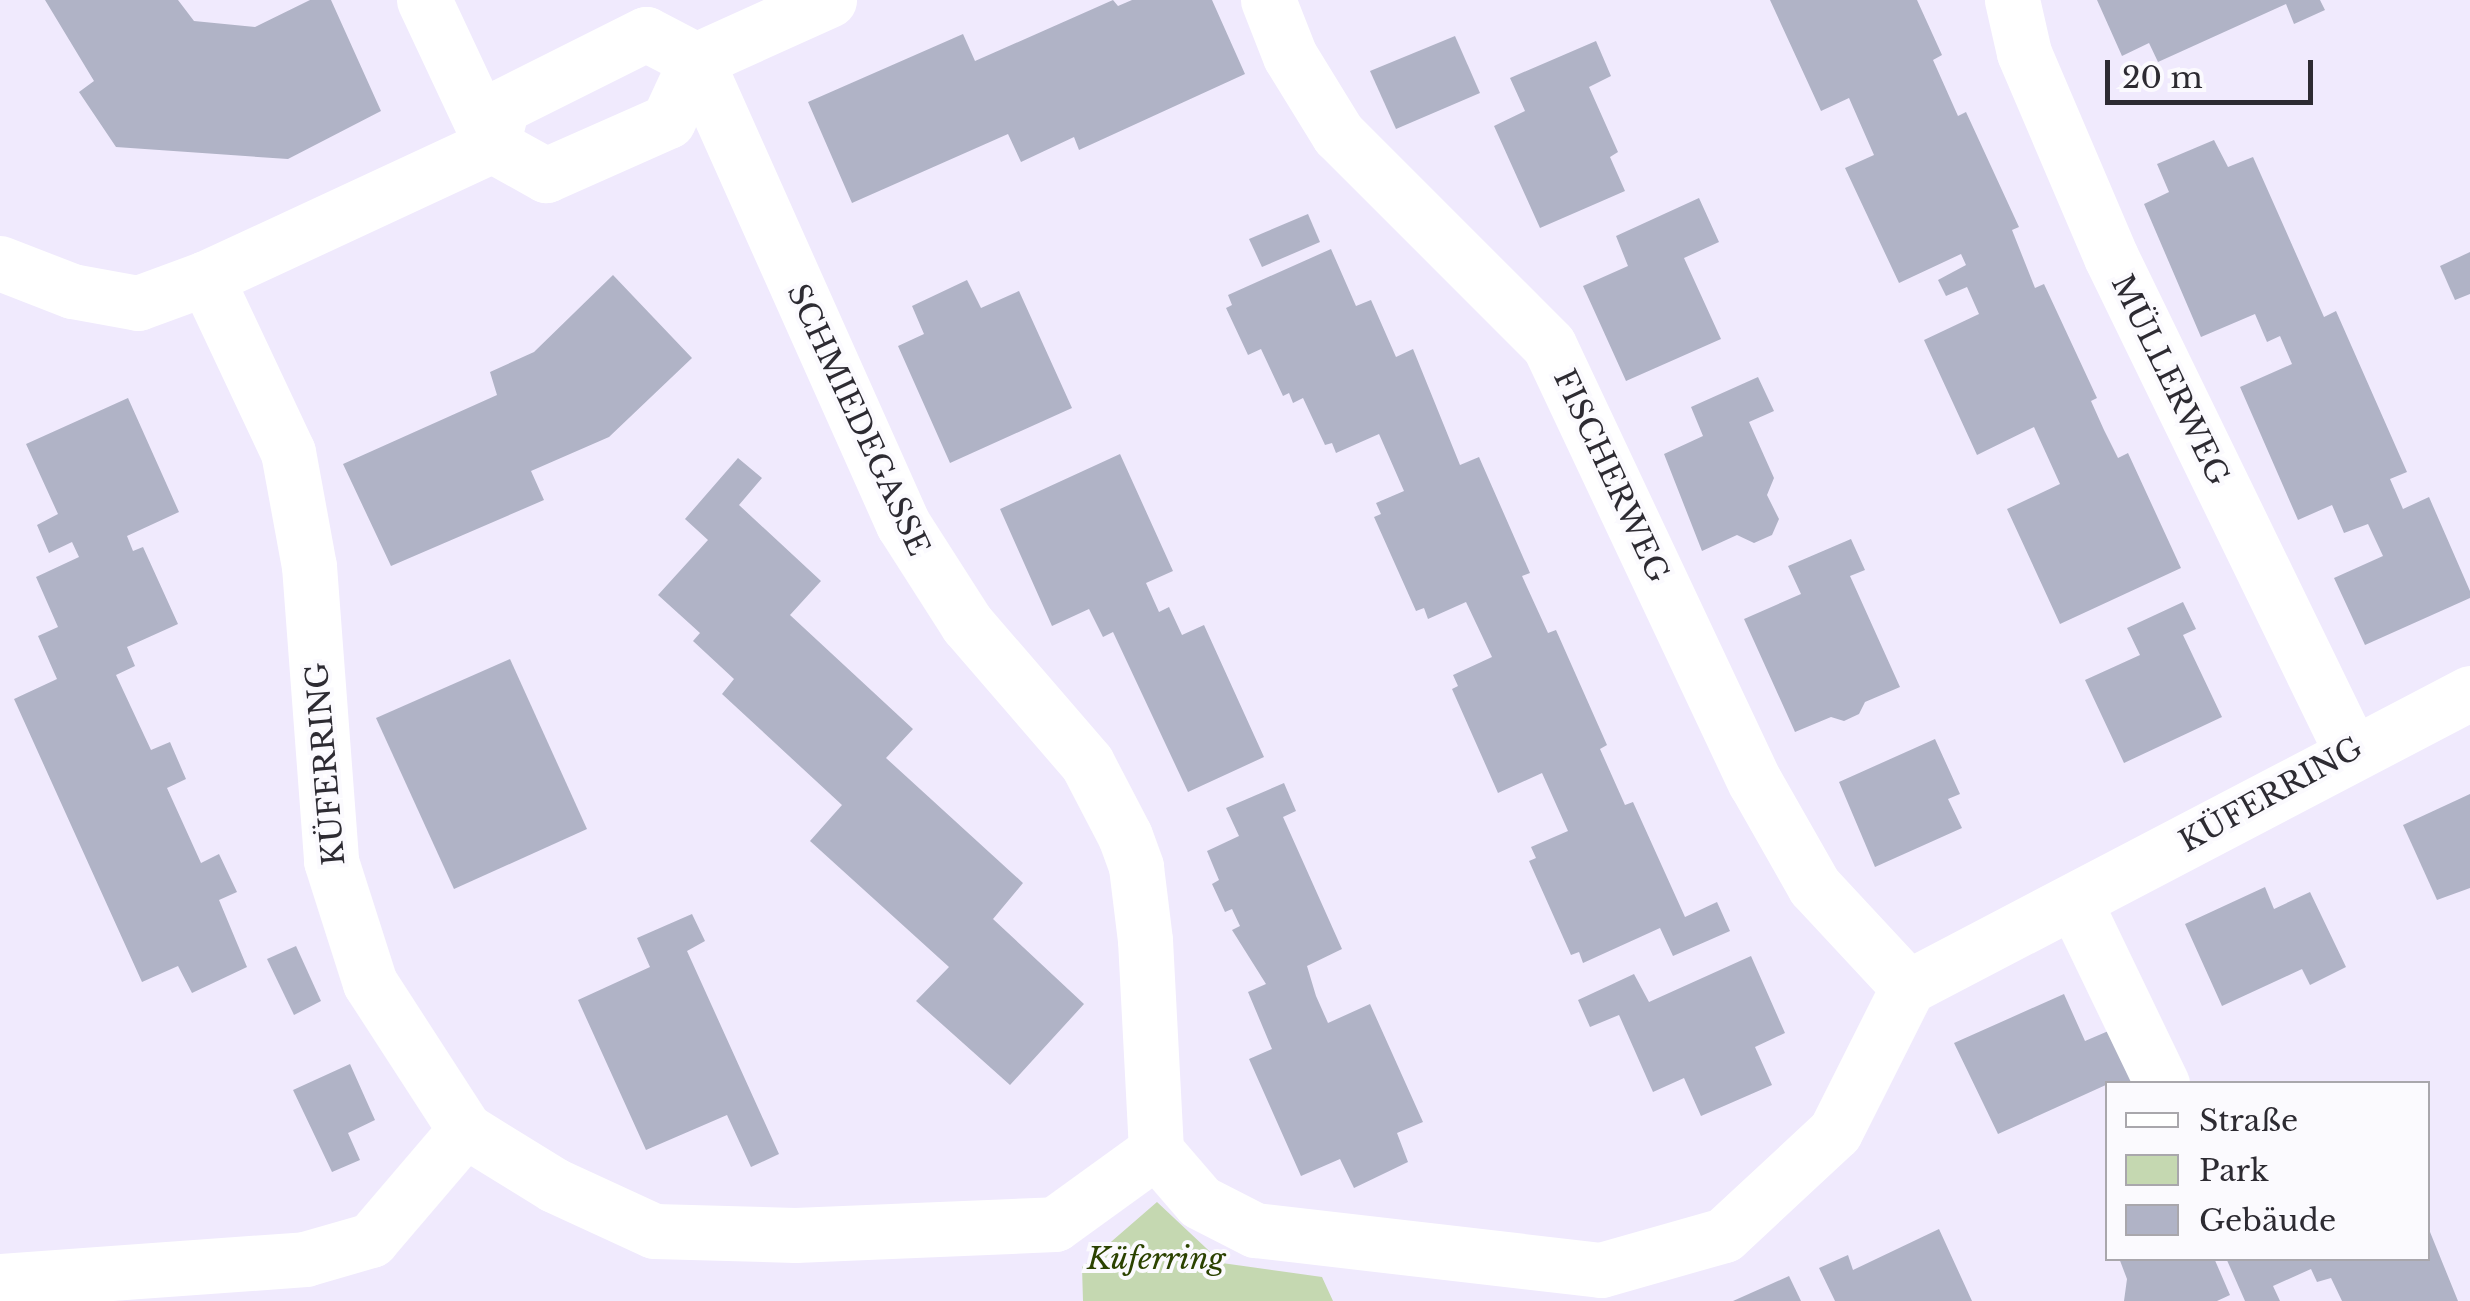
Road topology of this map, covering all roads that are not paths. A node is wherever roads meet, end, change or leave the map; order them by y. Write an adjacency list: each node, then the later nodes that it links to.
1 (424, 0): 6 (street)
2 (829, 0): 5 (street)
3 (1268, 0): 12 (street, FISCHERWEG)
4 (2012, 0): 10 (street, MÜLLERWEG)
5 (696, 60): 6 (street); 6 (street); 15 (street, SCHMIEDEGASSE)
6 (492, 145): 8 (street)
7 (0, 263): 8 (street)
8 (206, 278): 14 (street, KÜFERRING)
9 (2470, 693): 10 (street, KÜFERRING)
10 (2351, 751): 11 (street, KÜFERRING)
11 (2075, 903): 12 (street, KÜFERRING); 13 (street)
12 (1908, 987): 15 (street)
13 (2161, 1081)
14 (465, 1130): 15 (street, KÜFERRING); 16 (street)
15 (1156, 1150)
16 (0, 1280)

